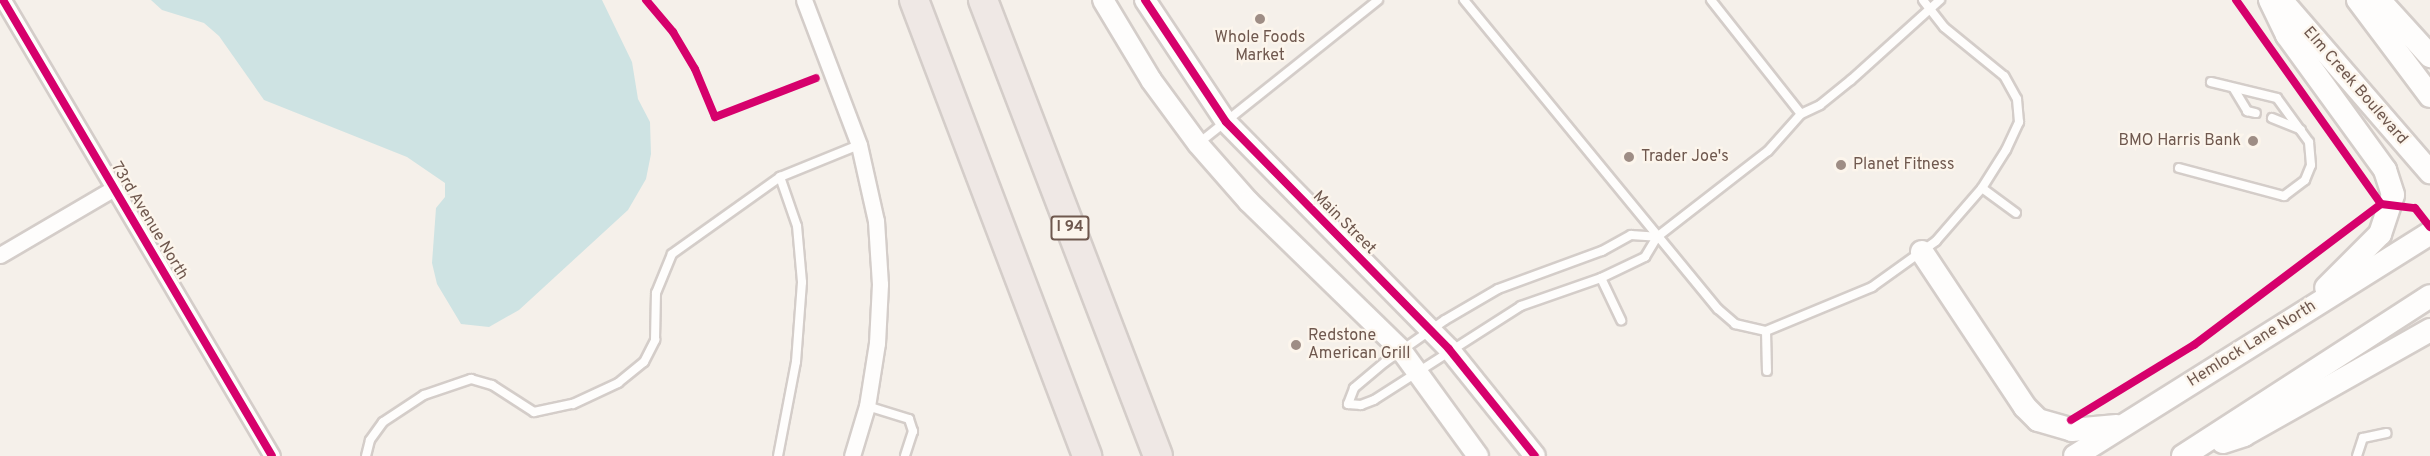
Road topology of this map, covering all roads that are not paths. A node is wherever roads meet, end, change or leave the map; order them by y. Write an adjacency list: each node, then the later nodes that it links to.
1 (3, 0): 31 (street, 73rd Avenue North)
2 (804, 0): 27 (street)
3 (914, 0): 58 (highway)
4 (983, 0): 59 (highway, I 94)
5 (1102, 0): 26 (street)
6 (1146, 0): 24 (street, Main Street)
7 (1378, 0): 24 (lane)
8 (1464, 0): 35 (lane)
9 (1711, 0): 22 (lane)
10 (1923, 0): 16 (lane)
11 (1940, 0): 16 (lane)
12 (2270, 0): 40 (main road)
13 (2281, 0): 29 (main road, Elm Creek Boulevard)
14 (2358, 0): 20 (main road)
15 (2379, 0): 17 (main road)
16 (1931, 11): 22 (lane); 32 (lane)
17 (2430, 56)
18 (2211, 82): 19 (lane)
19 (2234, 89): 21 (lane); 25 (lane)
20 (2430, 96)
21 (2256, 113)
22 (1801, 114): 35 (lane)
23 (2272, 118): 25 (lane)
24 (1227, 122): 26 (lane); 42 (street, Main Street)
25 (2302, 130): 28 (lane)
26 (1198, 144): 46 (street)
27 (859, 145): 30 (lane); 49 (street)
28 (2179, 168)
29 (2430, 172)
30 (780, 177): 54 (lane); 55 (lane)
31 (114, 188): 37 (street); 53 (street, 73rd Avenue North)
32 (1982, 188): 33 (lane); 36 (lane)
33 (2016, 213)
34 (2430, 233): 40 (main road, Hemlock Lane North)
35 (1657, 237): 38 (lane); 42 (lane); 44 (lane)
36 (1922, 252): 44 (lane); 50 (main road)
37 (0, 255)
38 (1601, 278): 41 (lane); 45 (lane)
39 (2430, 297): 52 (main road)
40 (2297, 316): 50 (main road, Hemlock Lane North)
41 (1621, 320)
42 (1430, 328): 45 (street, Main Street); 46 (lane)
43 (2430, 330): 52 (main road)
44 (1766, 331): 48 (lane)
45 (1449, 349): 47 (lane); 61 (street, Main Street)
46 (1401, 350): 47 (street); 47 (lane)
47 (1417, 369): 60 (street)
48 (1767, 371)
49 (867, 406): 56 (street); 57 (lane)
50 (2121, 426): 62 (main road, Hemlock Lane North)
51 (2386, 433): 63 (lane)
52 (2184, 455)
53 (272, 456)
54 (366, 456)
55 (778, 456)
56 (852, 456)
57 (905, 456)
58 (1087, 456)
59 (1158, 456)
60 (1478, 456)
61 (1535, 456)
62 (2076, 456)
63 (2357, 456)

